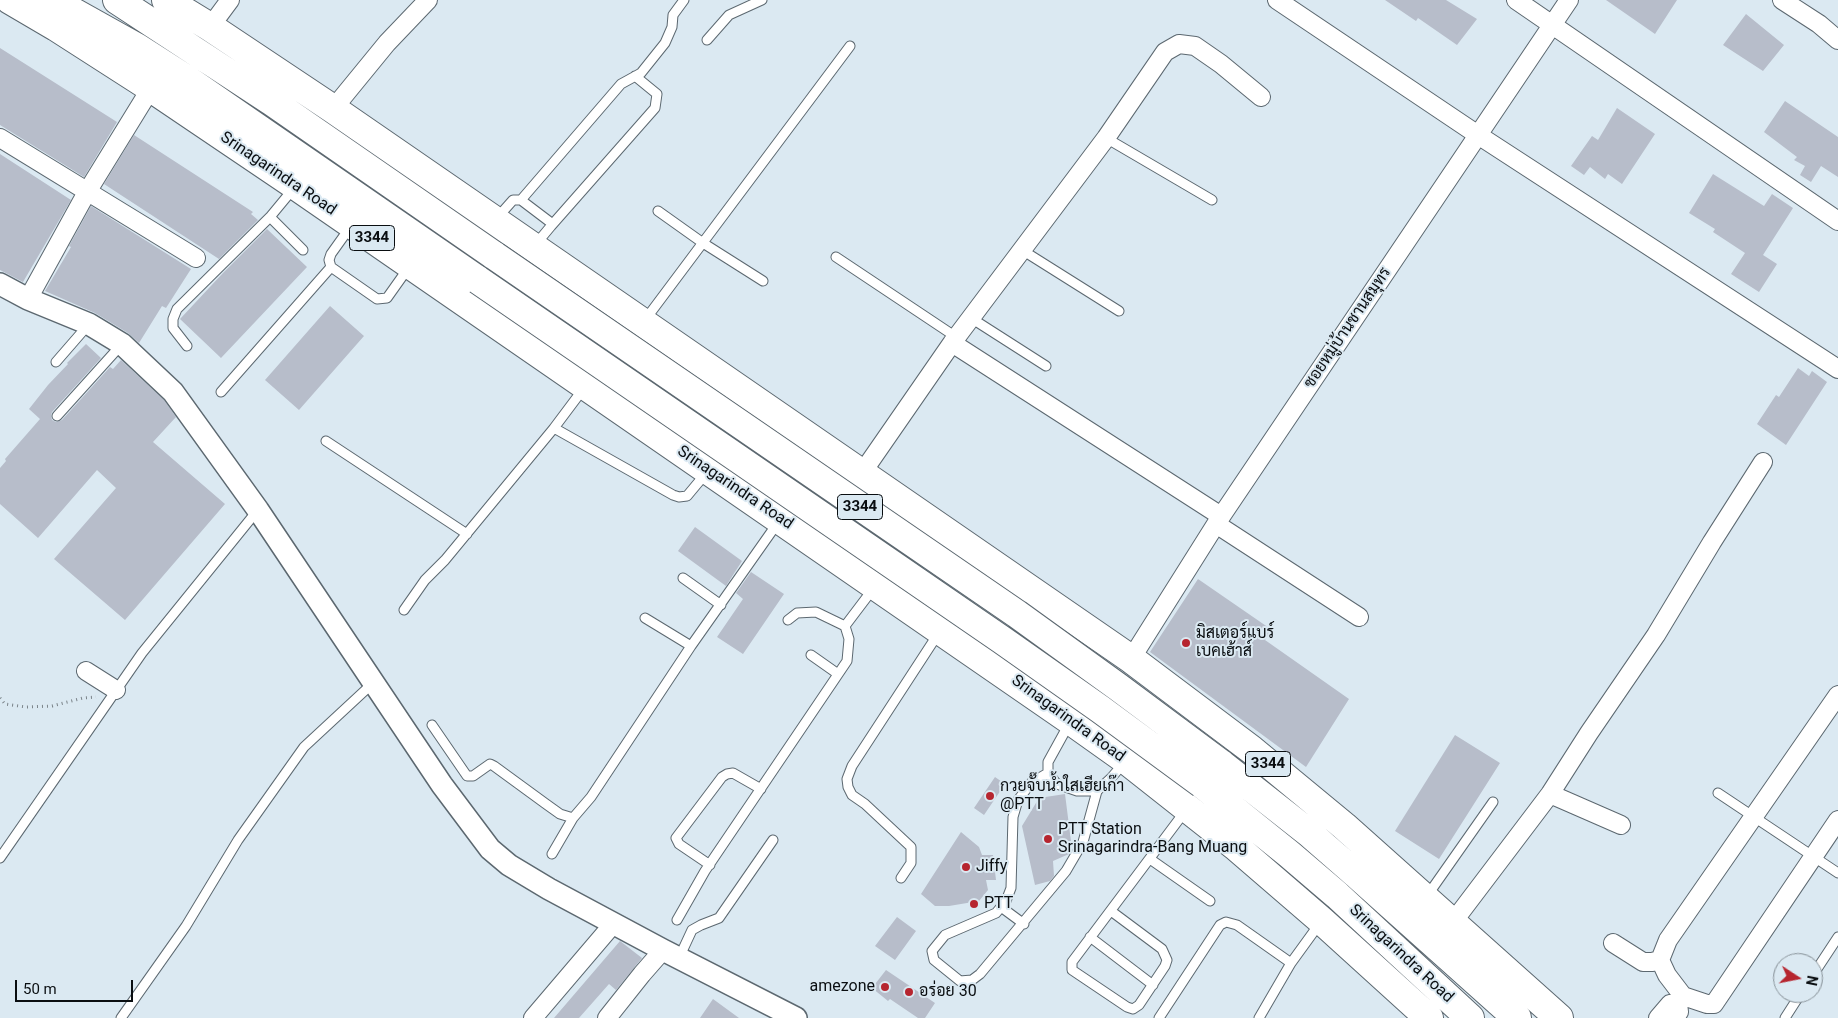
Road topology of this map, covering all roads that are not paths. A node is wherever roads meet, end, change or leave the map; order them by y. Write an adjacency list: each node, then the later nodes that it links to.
1 (8, 0): 13 (street); 20 (main road, Srinagarindra Road / 3344)
2 (52, 0): 137 (main road, Srinagarindra Road / 3344, bridge)
3 (116, 0): 138 (main road, Srinagarindra Road / 3344, bridge)
4 (166, 0): 15 (main road, 3344)
5 (230, 0): 15 (street)
6 (428, 0): 22 (street)
7 (684, 0): 19 (lane)
8 (762, 0): 16 (lane)
9 (1277, 0): 23 (street)
10 (1516, 0): 14 (street)
11 (1569, 0): 14 (street, ซอยหมู่บ้านชานสมุทร)
12 (1782, 0): 17 (street)
13 (0, 10)
14 (1552, 24): 23 (street, ซอยหมู่บ้านชานสมุทร); 33 (street)
15 (210, 27): 22 (main road, 3344)
16 (706, 40)
17 (1838, 40)
18 (850, 46): 36 (lane)
19 (636, 76): 28 (lane); 35 (lane)
20 (151, 88): 26 (main road, Srinagarindra Road / 3344); 27 (street)
21 (1260, 97): 25 (street)
22 (333, 109): 32 (main road, 3344)
23 (1478, 135): 56 (street); 68 (street, ซอยหมู่บ้านชานสมุทร)
24 (0, 138): 27 (street)
25 (1106, 138): 29 (lane); 39 (street)
26 (296, 186): 31 (lane); 34 (main road, Srinagarindra Road / 3344)
27 (87, 192): 41 (street); 46 (street)
28 (521, 200): 32 (lane); 35 (lane)
29 (1212, 200)
30 (658, 211): 36 (lane)
31 (270, 217): 38 (lane); 53 (lane)
32 (495, 220): 37 (main road, 3344)
33 (1838, 221)
34 (352, 225): 42 (main road, Srinagarindra Road / 3344); 43 (lane)
35 (552, 226): 37 (lane)
36 (703, 243): 44 (lane); 49 (lane)
37 (534, 247): 49 (main road, 3344)
38 (303, 250)
39 (1022, 250): 47 (lane); 48 (street)
40 (836, 257): 51 (lane)
41 (196, 258)
42 (410, 264): 43 (lane); 57 (main road, Srinagarindra Road / 3344)
43 (331, 267): 58 (lane)
44 (763, 281)
45 (0, 284): 46 (street)
46 (28, 299): 50 (street)
47 (1119, 311)
48 (971, 318): 51 (street); 55 (lane)
49 (644, 323): 59 (main road, 3344)
50 (89, 324): 52 (street); 54 (lane)
51 (954, 340): 64 (street); 68 (street)
52 (122, 344): 60 (lane); 66 (street)
53 (187, 346)
54 (56, 362)
55 (1046, 366)
56 (1838, 369)
57 (586, 386): 61 (lane); 65 (main road, Srinagarindra Road / 3344)
58 (221, 392)
59 (776, 414): 64 (main road, 3344); 65 (main road)
60 (57, 416)
61 (554, 428): 65 (lane); 69 (lane)
62 (326, 441): 69 (lane)
63 (1763, 462): 96 (street)
64 (862, 473): 70 (main road, 3344)
65 (719, 477): 67 (main road, Srinagarindra Road / 3344)
66 (258, 510): 86 (street); 87 (lane)
67 (780, 519): 72 (main road, Srinagarindra Road / 3344); 73 (lane)
68 (1219, 520): 76 (street); 83 (street, ซอยหมู่บ้านชานสมุทร)
69 (466, 534): 75 (lane)
70 (955, 538): 74 (main road); 83 (main road, 3344)
71 (683, 578): 73 (lane)
72 (876, 585): 74 (main road, Srinagarindra Road / 3344); 79 (lane)
73 (721, 604): 81 (lane)
74 (910, 608): 80 (main road, Srinagarindra Road / 3344)
75 (404, 610)
76 (1359, 617)
77 (645, 618): 81 (lane)
78 (788, 620): 79 (lane)
79 (845, 626): 85 (lane)
80 (941, 629): 89 (main road, Srinagarindra Road / 3344); 110 (lane)
81 (691, 646): 100 (lane)
82 (811, 655): 85 (lane)
83 (1131, 660): 111 (main road, 3344)
84 (86, 671): 87 (street)
85 (838, 674): 93 (lane)
86 (373, 682): 118 (street); 131 (lane)
87 (114, 693): 106 (lane)
88 (1838, 695): 99 (street)
89 (1071, 720): 91 (main road, Srinagarindra Road / 3344); 92 (lane)
90 (432, 725): 100 (lane)
91 (1126, 760): 94 (lane); 98 (main road, Srinagarindra Road / 3344)
92 (1048, 773): 94 (lane); 113 (lane)
93 (761, 789): 108 (lane); 108 (lane)
94 (1097, 791): 119 (lane)
95 (1718, 793): 99 (lane)
96 (1550, 794): 102 (street); 117 (street)
97 (1493, 802): 111 (lane)
98 (1187, 809): 107 (lane); 116 (main road, Srinagarindra Road / 3344)
99 (1755, 816): 105 (lane); 124 (street)
100 (573, 818): 104 (lane)
101 (1838, 820): 105 (street)
102 (1621, 825)
103 (773, 840): 123 (lane)
104 (552, 854)
105 (1814, 856): 109 (lane); 129 (street)
106 (0, 858)
107 (1150, 859): 112 (lane); 114 (lane)
108 (710, 865): 115 (lane)
109 (1838, 873)
110 (901, 878)
111 (1426, 898): 117 (main road, 3344)
112 (1210, 901)
113 (1001, 908): 119 (lane); 119 (lane)
114 (1111, 911): 120 (lane); 127 (lane)
115 (677, 920)
116 (1322, 921): 126 (lane); 130 (main road, Srinagarindra Road / 3344)
117 (1453, 922): 139 (main road, 3344)
118 (614, 924): 123 (street); 132 (street)
119 (1024, 924)
120 (1090, 937): 127 (lane); 127 (lane)
121 (1838, 938): 125 (lane)
122 (1613, 943): 124 (street)
123 (671, 954): 133 (street); 134 (street)
124 (1660, 960): 129 (street)
125 (1823, 961)
126 (1291, 963): 135 (lane); 136 (lane)
127 (1153, 985)
128 (1795, 1003): 141 (lane)
129 (1678, 1006): 140 (street)
130 (1418, 1011)
131 (121, 1018)
132 (533, 1018)
133 (608, 1018)
134 (796, 1018)
135 (1159, 1018)
136 (1259, 1018)
137 (1470, 1018)
138 (1517, 1018)
139 (1558, 1018)
140 (1658, 1018)
141 (1785, 1018)

